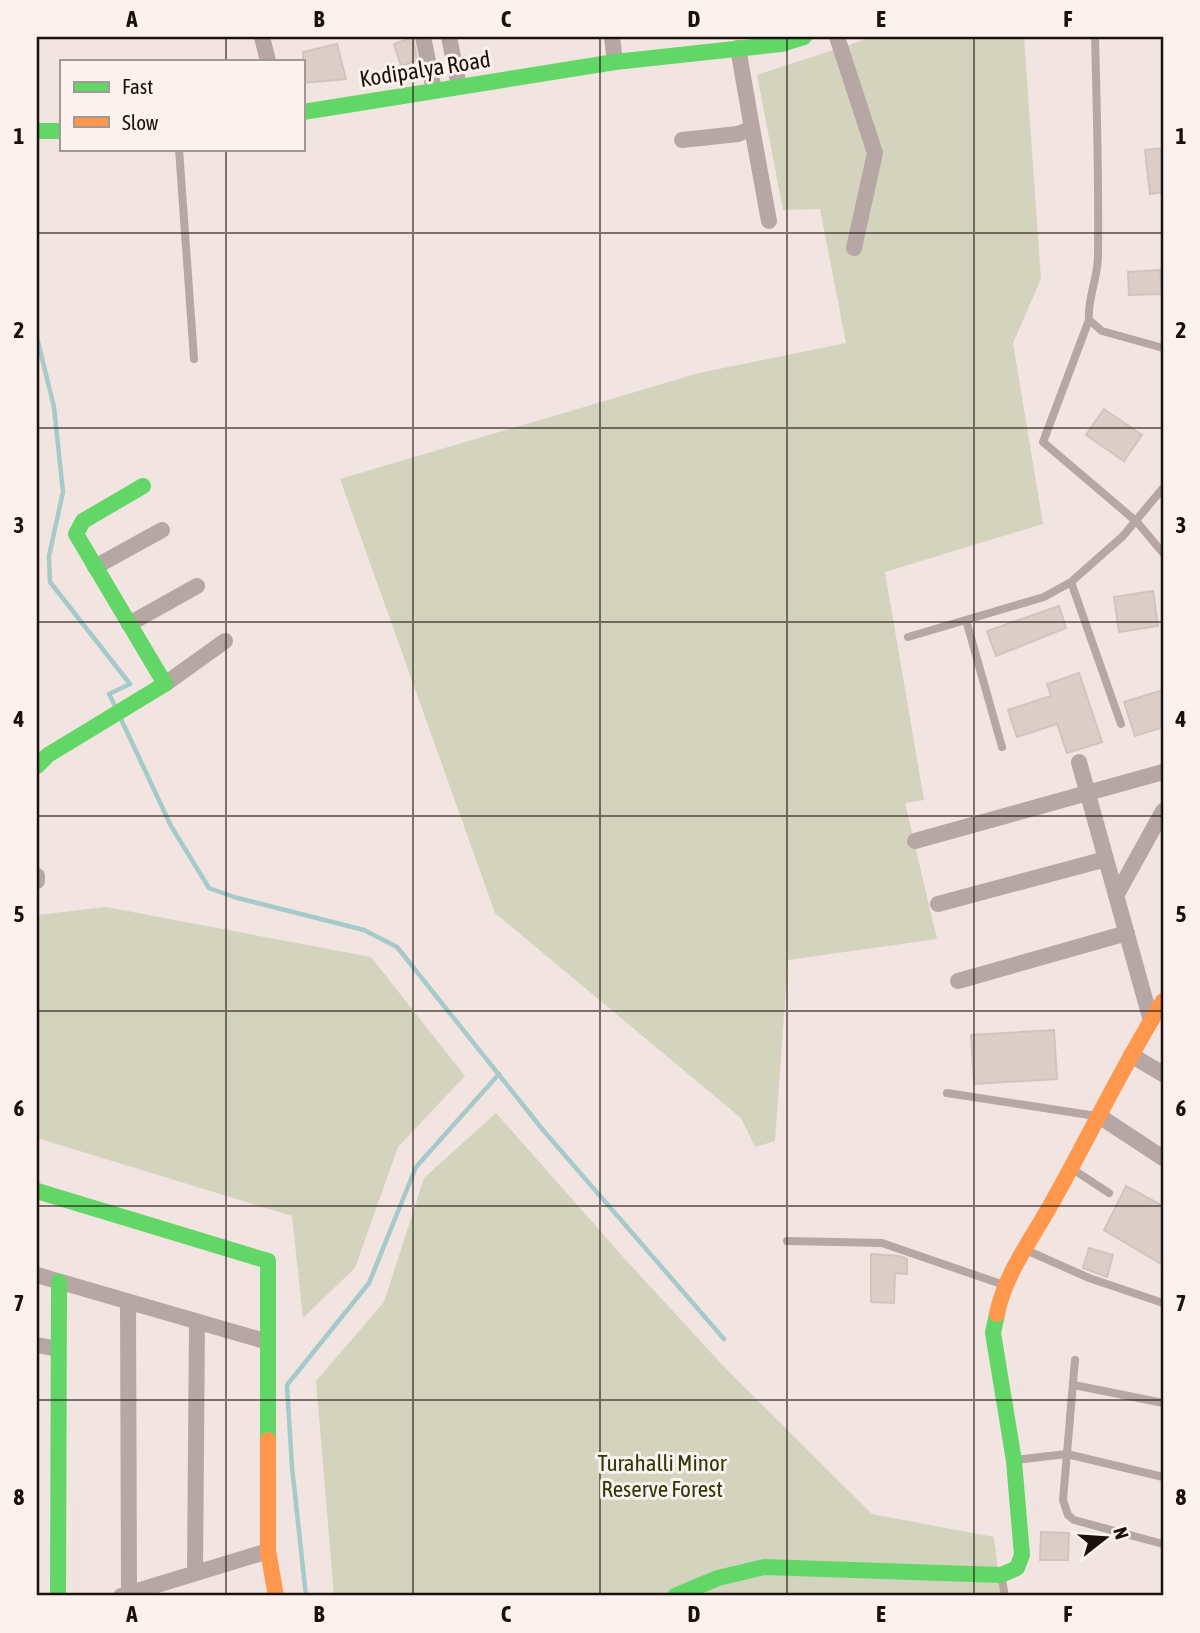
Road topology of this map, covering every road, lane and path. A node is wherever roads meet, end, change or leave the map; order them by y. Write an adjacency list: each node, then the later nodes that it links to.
1 (262, 37): 9 (street)
2 (423, 37): 12 (street)
3 (449, 37): 11 (street)
4 (612, 37): 10 (street)
5 (804, 37): 8 (street, Kodipalya Road)
6 (837, 37): 20 (street)
7 (1095, 37): 21 (lane)
8 (738, 48): 10 (street, Kodipalya Road); 14 (street)
9 (268, 60)
10 (615, 62): 11 (street, Kodipalya Road)
11 (459, 86): 12 (street, Kodipalya Road)
12 (434, 90): 13 (street, Kodipalya Road)
13 (304, 112)
14 (752, 128): 17 (street); 19 (street)
15 (37, 131): 16 (street)
16 (60, 131)
17 (682, 140)
18 (179, 150): 23 (lane)
19 (769, 221)
20 (854, 248)
21 (1089, 320): 22 (lane); 26 (lane)
22 (1163, 348)
23 (194, 359)
24 (143, 486): 29 (street)
25 (1163, 488): 26 (lane)
26 (1137, 522): 28 (lane); 30 (lane)
27 (162, 530): 29 (street)
28 (1163, 553)
29 (95, 566): 33 (street)
30 (1071, 582): 32 (lane); 37 (lane)
31 (197, 586): 33 (street)
32 (966, 620): 34 (lane); 38 (lane)
33 (129, 624): 36 (street)
34 (908, 637)
35 (225, 641): 36 (street)
36 (165, 684): 40 (street)
37 (1121, 724)
38 (1002, 747)
39 (1079, 762): 42 (street)
40 (37, 766)
41 (1163, 772): 42 (street)
42 (1088, 793): 44 (street); 45 (street)
43 (1163, 811): 46 (street)
44 (915, 841)
45 (1106, 859): 46 (street); 47 (street)
46 (1116, 896): 48 (street)
47 (938, 904)
48 (1127, 933): 49 (street); 51 (street)
49 (958, 981)
50 (1163, 1002): 51 (street)
51 (1151, 1021): 52 (street)
52 (1131, 1055): 53 (street); 55 (street)
53 (1163, 1074)
54 (947, 1093): 55 (lane)
55 (1099, 1116): 56 (street); 57 (street)
56 (1163, 1158)
57 (1071, 1168): 59 (lane); 61 (street)
58 (37, 1191): 68 (street)
59 (1109, 1193)
60 (786, 1241): 64 (lane)
61 (1026, 1251): 64 (street); 66 (lane)
62 (37, 1275): 63 (street)
63 (59, 1282): 65 (street); 70 (street)
64 (1005, 1286): 75 (street)
65 (128, 1302): 67 (street); 81 (street)
66 (1163, 1303)
67 (197, 1322): 68 (street); 79 (street)
68 (268, 1342): 78 (street)
69 (37, 1345): 70 (street)
70 (58, 1349): 82 (street)
71 (1075, 1360): 72 (lane)
72 (1074, 1385): 73 (lane); 74 (lane)
73 (1163, 1403)
74 (1068, 1454): 75 (lane); 76 (lane); 77 (lane)
75 (1014, 1461): 80 (street)
76 (1163, 1478)
77 (1163, 1544)
78 (268, 1550): 79 (street); 83 (street)
79 (195, 1573): 81 (street)
80 (1001, 1575): 84 (street); 85 (lane)
81 (124, 1595)
82 (58, 1596)
83 (276, 1596)
84 (675, 1596)
85 (1005, 1596)

